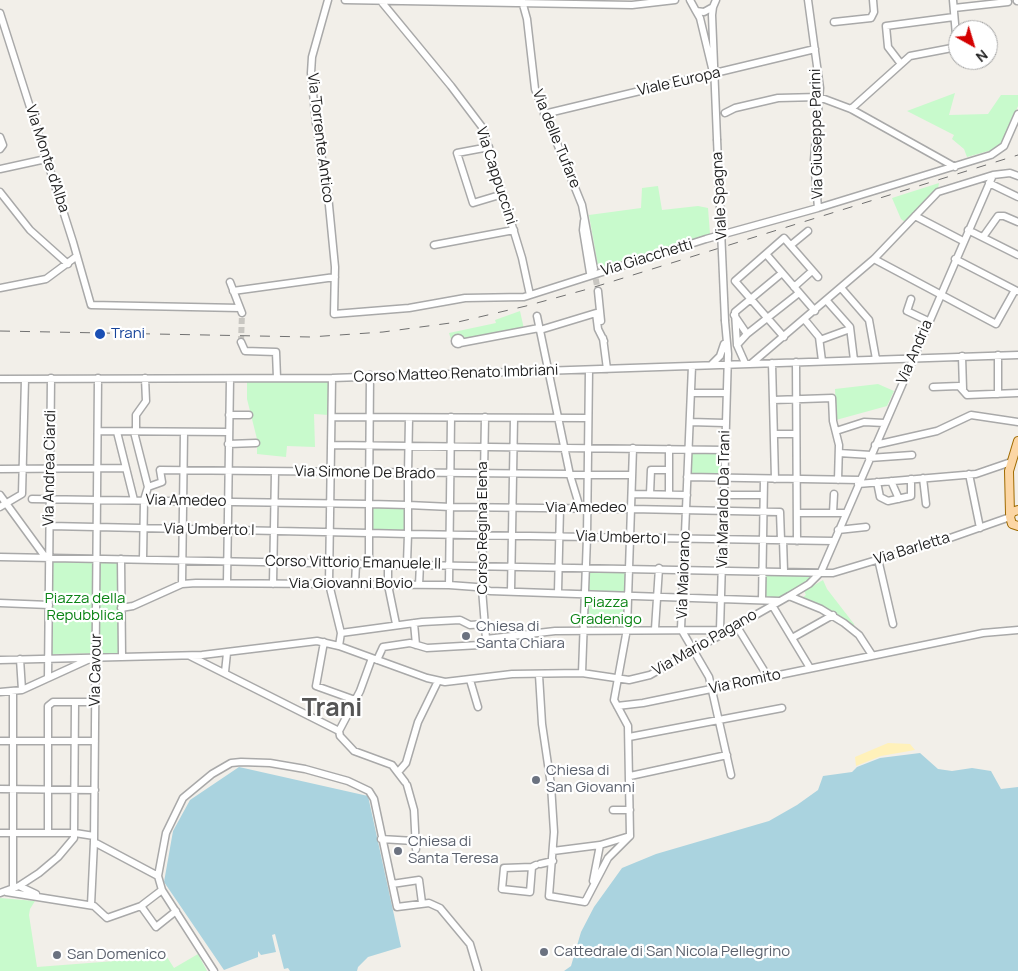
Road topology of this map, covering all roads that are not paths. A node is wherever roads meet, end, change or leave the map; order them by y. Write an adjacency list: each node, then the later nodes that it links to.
1 (328, 0): 58 (street, Via Torrente Antico)
2 (346, 0): 3 (street)
3 (380, 0): 8 (street); 26 (street, Via Cappuccini)
4 (675, 0): 8 (street); 11 (street)
5 (808, 0): 16 (street, Via Giuseppe Parini)
6 (872, 0): 15 (street)
7 (953, 0): 12 (street)
8 (523, 2): 23 (street, Via delle Tufare)
9 (1008, 2): 12 (street)
10 (716, 3): 11 (street); 19 (street, Viale Spagna)
11 (692, 6): 19 (street, Viale Spagna)
12 (954, 8): 14 (street)
13 (0, 13): 28 (street, Via Monte d'Alba)
14 (954, 18): 18 (street)
15 (834, 22)
16 (815, 49): 19 (street, Viale Europa); 20 (street, Via Giuseppe Parini)
17 (948, 49): 18 (street)
18 (900, 64): 21 (street)
19 (714, 72): 23 (street, Viale Europa); 77 (street, Viale Spagna, bridge)
20 (819, 97): 21 (street); 22 (street); 38 (street, Via Giuseppe Parini)
21 (851, 109): 29 (street)
22 (726, 113)
23 (544, 114): 55 (street, Via delle Tufare)
24 (1018, 114): 29 (street, Via Giacchetti)
25 (0, 137): 27 (street)
26 (489, 147): 35 (street, Via Cappuccini); 35 (street)
27 (0, 149)
28 (46, 159): 30 (street); 50 (street, Via Monte d'Alba)
29 (955, 167): 38 (street, Via Giacchetti)
30 (0, 168)
31 (993, 174): 32 (street); 33 (street, Via Andria); 39 (street)
32 (1018, 176)
33 (989, 183): 36 (street); 42 (street, Via Andria)
34 (0, 192): 37 (street)
35 (503, 194): 41 (street, Via Cappuccini)
36 (1018, 197)
37 (3, 200): 53 (street)
38 (818, 208): 55 (street, Via Giacchetti)
39 (914, 218): 45 (street); 51 (street)
40 (1018, 222): 44 (street)
41 (514, 230): 46 (street); 66 (street, Via Cappuccini)
42 (968, 230): 44 (street); 45 (street, Via Andria)
43 (808, 231): 47 (street)
44 (983, 237): 49 (street)
45 (963, 241): 52 (street, Via Andria)
46 (434, 245)
47 (791, 246): 48 (street); 54 (street)
48 (766, 254): 56 (street); 68 (street)
49 (1018, 255)
50 (77, 256): 53 (street); 65 (street, Via Monte d'Alba)
51 (874, 259): 61 (street); 67 (street)
52 (955, 259): 63 (street); 67 (street, Via Andria)
53 (68, 264): 60 (street)
54 (812, 271): 57 (street); 62 (street)
55 (593, 272): 66 (street, Via Giacchetti)
56 (782, 273): 62 (street); 68 (street)
57 (818, 277)
58 (335, 278): 65 (street); 72 (street, Via Torrente Antico)
59 (230, 282): 65 (street)
60 (0, 288)
61 (842, 288): 70 (street); 94 (street)
62 (796, 290): 71 (street); 75 (street)
63 (1017, 290): 67 (street)
64 (598, 291): 84 (street)
65 (233, 292)
66 (530, 295): 72 (street, Via Giacchetti)
67 (940, 295): 78 (street, Via Andria)
68 (751, 299): 73 (street); 75 (street)
69 (911, 299): 78 (street)
70 (827, 301): 71 (street); 80 (street)
71 (815, 311): 76 (street)
72 (334, 314)
73 (735, 314): 81 (street); 88 (street)
74 (537, 316): 79 (street)
75 (768, 319): 81 (street); 82 (street)
76 (805, 320): 82 (street); 83 (street)
77 (725, 321): 87 (street, Viale Spagna); 89 (street, Viale Spagna)
78 (928, 321): 93 (street, Via Andria)
79 (540, 329): 84 (street); 86 (street); 105 (street)
80 (850, 329): 83 (street); 95 (street)
81 (747, 334): 88 (street)
82 (784, 337): 99 (street)
83 (820, 340): 96 (street)
84 (604, 341): 103 (street)
85 (241, 342): 111 (street)
86 (460, 343)
87 (724, 344): 100 (street, Viale Spagna); 101 (street, Viale Spagna)
88 (737, 344): 99 (street)
89 (728, 354): 99 (street); 100 (street, Viale Spagna)
90 (998, 355): 91 (street, Corso Matteo Renato Imbriani); 92 (street, Corso Matteo Renato Imbriani); 120 (street)
91 (1018, 355)
92 (962, 356): 93 (street, Corso Matteo Renato Imbriani); 116 (street)
93 (912, 358): 94 (street, Corso Matteo Renato Imbriani); 136 (street, Via Andria)
94 (876, 359): 95 (street, Corso Matteo Renato Imbriani)
95 (854, 360): 96 (street, Corso Matteo Renato Imbriani)
96 (822, 361): 98 (street, Corso Matteo Renato Imbriani)
97 (772, 362): 98 (street, Corso Matteo Renato Imbriani); 99 (street, Corso Matteo Renato Imbriani); 122 (street)
98 (796, 362): 121 (street)
99 (748, 363): 100 (street, Corso Matteo Renato Imbriani)
100 (727, 364): 101 (street, Corso Matteo Renato Imbriani); 118 (street, Via Maraldo Da Trani)
101 (711, 365): 102 (street, Corso Matteo Renato Imbriani)
102 (692, 366): 103 (street, Corso Matteo Renato Imbriani); 117 (street, Via Maiorano)
103 (607, 369): 104 (street, Corso Matteo Renato Imbriani)
104 (589, 370): 105 (street, Corso Matteo Renato Imbriani); 132 (street)
105 (548, 371): 106 (street, Corso Matteo Renato Imbriani); 131 (street)
106 (370, 375): 112 (street, Corso Matteo Renato Imbriani); 126 (street)
107 (51, 378): 108 (street, Corso Matteo Renato Imbriani); 114 (street, Corso Matteo Renato Imbriani); 168 (street, Via Andrea Ciardi)
108 (98, 378): 109 (street, Corso Matteo Renato Imbriani); 138 (street, Via Cavour)
109 (145, 378): 110 (street, Corso Matteo Renato Imbriani); 140 (street)
110 (230, 378): 111 (street, Corso Matteo Renato Imbriani); 123 (street)
111 (277, 378): 112 (street, Corso Matteo Renato Imbriani)
112 (332, 378): 125 (street)
113 (0, 379): 114 (street, Corso Matteo Renato Imbriani)
114 (25, 379): 167 (street)
115 (933, 387): 116 (street)
116 (963, 389): 120 (street)
117 (691, 393): 118 (street); 133 (street, Via Maiorano)
118 (726, 393): 135 (street, Via Maraldo Da Trani)
119 (1018, 393): 120 (street)
120 (998, 394)
121 (796, 399): 122 (street); 137 (street); 144 (street)
122 (773, 400): 143 (street)
123 (229, 415): 124 (street); 142 (street)
124 (249, 415)
125 (332, 417): 126 (street); 148 (street)
126 (370, 417): 129 (street); 149 (street)
127 (451, 417): 128 (street); 129 (street); 152 (street)
128 (485, 417): 130 (street); 153 (street, Corso Regina Elena)
129 (409, 418): 150 (street)
130 (514, 418): 131 (street); 154 (street)
131 (559, 418): 132 (street); 155 (street)
132 (588, 418): 156 (street)
133 (690, 422): 135 (street); 159 (street, Via Maiorano)
134 (1018, 422): 151 (street)
135 (725, 423): 160 (street, Via Maraldo Da Trani)
136 (884, 423): 137 (street); 151 (street, Via Andria)
137 (836, 431): 161 (street)
138 (98, 432): 139 (street); 169 (street, Via Cavour)
139 (117, 432): 140 (street); 165 (street)
140 (135, 432): 141 (street); 195 (street)
141 (184, 432): 142 (street); 170 (street)
142 (229, 432): 147 (street)
143 (774, 434): 144 (street); 188 (street)
144 (796, 434): 189 (street)
145 (1018, 441): 164 (main road)
146 (256, 443): 147 (street)
147 (228, 444): 172 (street)
148 (332, 445): 149 (street); 174 (street)
149 (370, 445): 150 (street); 175 (street)
150 (409, 445): 152 (street); 176 (street)
151 (875, 445): 163 (street, Via Andria)
152 (451, 446): 153 (street); 177 (street)
153 (484, 446): 154 (street); 178 (street, Corso Regina Elena)
154 (514, 446): 155 (street); 179 (street)
155 (564, 446): 156 (street); 180 (street)
156 (588, 447): 157 (street); 181 (street)
157 (633, 448): 158 (street); 183 (street)
158 (670, 449): 159 (street); 171 (street)
159 (689, 450): 160 (street); 184 (street, Via Maiorano)
160 (725, 450): 185 (street, Via Maraldo Da Trani)
161 (839, 453): 163 (street); 191 (street)
162 (912, 455): 163 (street)
163 (870, 457): 193 (street, Via Andria)
164 (1011, 462): 182 (street); 230 (main road)
165 (126, 468): 169 (street); 208 (street)
166 (0, 469): 167 (street)
167 (23, 469): 168 (street); 217 (street)
168 (51, 469): 169 (street); 205 (street, Via Andrea Ciardi)
169 (98, 469): 207 (street, Via Cavour)
170 (184, 470): 172 (street, Via Simone De Brado); 195 (street, Via Simone De Brado); 210 (street)
171 (669, 470): 197 (street); 198 (street)
172 (228, 472): 173 (street, Via Simone De Brado); 211 (street)
173 (275, 472): 174 (street, Via Simone De Brado); 212 (street)
174 (332, 472): 175 (street, Via Simone De Brado); 213 (street)
175 (371, 473): 176 (street, Via Simone De Brado); 214 (street)
176 (408, 474): 177 (street, Via Simone De Brado); 216 (street)
177 (451, 474): 178 (street, Via Simone De Brado); 218 (street)
178 (484, 474): 179 (street, Via Simone De Brado); 219 (street, Corso Regina Elena)
179 (514, 474): 180 (street, Via Simone De Brado); 220 (street)
180 (570, 474): 181 (street, Via Simone De Brado); 222 (street)
181 (587, 474): 183 (street, Via Simone De Brado); 222 (street)
182 (969, 474): 186 (street); 235 (street)
183 (632, 475): 196 (street)
184 (688, 478): 185 (street); 201 (street, Via Maiorano)
185 (724, 478): 187 (street); 202 (street, Via Maraldo Da Trani)
186 (922, 478): 190 (street); 215 (street)
187 (764, 479): 188 (street); 203 (street)
188 (775, 479): 189 (street)
189 (797, 479): 191 (street); 227 (street)
190 (911, 479): 192 (street); 206 (street)
191 (838, 480): 193 (street)
192 (892, 481): 194 (street); 206 (street)
193 (859, 482): 194 (street); 229 (street, Via Andria)
194 (877, 482): 206 (street)
195 (148, 487): 209 (street)
196 (632, 494): 197 (street); 223 (street)
197 (650, 494): 198 (street)
198 (669, 494): 201 (street)
199 (834, 494): 228 (street)
200 (0, 495): 217 (street)
201 (687, 495): 224 (street, Via Maiorano)
202 (723, 495): 203 (street); 225 (street, Via Maraldo Da Trani)
203 (763, 495): 226 (street)
204 (32, 499): 205 (street, Via Amedeo)
205 (50, 499): 207 (street, Via Amedeo); 231 (street, Via Andrea Ciardi)
206 (899, 499)
207 (98, 500): 208 (street, Via Amedeo); 232 (street, Via Cavour)
208 (134, 500): 209 (street, Via Amedeo)
209 (144, 500): 210 (street, Via Amedeo); 234 (street)
210 (183, 502): 211 (street, Via Amedeo); 236 (street)
211 (228, 502): 212 (street, Via Amedeo); 238 (street)
212 (274, 503): 213 (street, Via Amedeo); 239 (street)
213 (331, 504): 214 (street, Via Amedeo); 240 (street)
214 (369, 504): 216 (street, Via Amedeo); 241 (street)
215 (926, 504)
216 (408, 505): 218 (street, Via Amedeo); 242 (street)
217 (3, 506): 256 (street)
218 (451, 507): 219 (street, Via Amedeo); 243 (street)
219 (483, 507): 220 (street, Via Amedeo); 244 (street, Corso Regina Elena)
220 (513, 508): 221 (street, Via Amedeo); 245 (street)
221 (560, 508): 222 (street, Via Amedeo); 246 (street)
222 (583, 509): 223 (street, Via Amedeo); 247 (street)
223 (631, 509): 224 (street, Via Amedeo); 248 (street)
224 (686, 510): 225 (street, Via Amedeo); 249 (street, Via Maiorano)
225 (723, 511): 226 (street, Via Amedeo); 250 (street, Via Maraldo Da Trani)
226 (763, 512): 251 (street); 252 (street, Via Amedeo)
227 (797, 513): 228 (street); 253 (street)
228 (833, 513): 229 (street)
229 (845, 513): 237 (street, Via Andria)
230 (1014, 517): 235 (street, Via Barletta)
231 (50, 526): 232 (street, Via Umberto I); 256 (street, Via Andrea Ciardi)
232 (98, 527): 234 (street, Via Umberto I); 257 (street, Via Cavour)
233 (866, 527): 237 (street)
234 (144, 528): 236 (street, Via Umberto I); 259 (street)
235 (980, 528): 260 (street, Via Barletta)
236 (183, 529): 238 (street, Via Umberto I); 261 (street)
237 (838, 530): 254 (street, Via Andria)
238 (228, 531): 239 (street, Via Umberto I); 262 (street)
239 (273, 531): 240 (street, Via Umberto I); 263 (street)
240 (330, 533): 241 (street, Via Umberto I); 264 (street)
241 (369, 533): 242 (street, Via Umberto I); 266 (street)
242 (408, 534): 243 (street, Via Umberto I); 268 (street)
243 (451, 535): 244 (street, Via Umberto I); 270 (street)
244 (482, 535): 245 (street, Via Umberto I); 271 (street, Corso Regina Elena)
245 (512, 535): 246 (street, Via Umberto I); 272 (street)
246 (560, 536): 247 (street, Via Umberto I); 273 (street)
247 (587, 537): 248 (street, Via Umberto I); 274 (street)
248 (630, 538): 249 (street, Via Umberto I); 275 (street)
249 (685, 540): 250 (street, Via Umberto I); 277 (street, Via Maiorano)
250 (723, 540): 251 (street, Via Umberto I); 278 (street, Via Maraldo Da Trani)
251 (763, 540): 252 (street, Via Umberto I); 279 (street)
252 (782, 540): 253 (street, Via Umberto I); 280 (street)
253 (797, 541): 254 (street, Via Umberto I)
254 (833, 541): 281 (street, Via Andria)
255 (0, 558): 256 (street)
256 (48, 558): 257 (street); 302 (street)
257 (97, 558): 258 (street); 328 (street, Via Cavour)
258 (121, 559): 259 (street, Corso Vittorio Emanuele II); 304 (street)
259 (143, 559): 261 (street, Corso Vittorio Emanuele II)
260 (878, 559): 281 (street, Via Barletta); 309 (street)
261 (182, 560): 262 (street, Corso Vittorio Emanuele II); 283 (street)
262 (227, 561): 263 (street, Corso Vittorio Emanuele II); 282 (street)
263 (273, 561): 264 (street, Corso Vittorio Emanuele II); 284 (street)
264 (330, 563): 265 (street, Corso Vittorio Emanuele II); 285 (street)
265 (356, 563): 266 (street, Corso Vittorio Emanuele II); 286 (street)
266 (369, 563): 267 (street, Corso Vittorio Emanuele II)
267 (388, 563): 268 (street, Corso Vittorio Emanuele II); 287 (street)
268 (407, 563): 269 (street, Corso Vittorio Emanuele II)
269 (420, 564): 270 (street, Corso Vittorio Emanuele II); 288 (street)
270 (450, 564): 271 (street, Corso Vittorio Emanuele II); 289 (street)
271 (482, 565): 272 (street, Corso Vittorio Emanuele II); 290 (street, Corso Regina Elena)
272 (512, 565): 273 (street, Corso Vittorio Emanuele II); 291 (street)
273 (559, 566): 274 (street, Corso Vittorio Emanuele II); 292 (street)
274 (585, 567): 275 (street); 293 (street)
275 (630, 567): 276 (street, Via Barletta); 294 (street)
276 (659, 568): 277 (street, Via Barletta); 295 (street)
277 (685, 569): 278 (street, Via Barletta); 297 (street, Via Maiorano)
278 (722, 570): 279 (street, Via Barletta); 298 (street, Via Maraldo Da Trani)
279 (762, 571): 280 (street, Via Barletta); 299 (street)
280 (784, 571): 281 (street, Via Barletta)
281 (821, 572): 296 (street, Via Mario Pagano)
282 (227, 583): 283 (street, Via Giovanni Bovio); 284 (street, Via Giovanni Bovio)
283 (182, 584): 304 (street, Via Giovanni Bovio)
284 (273, 584): 285 (street, Via Giovanni Bovio)
285 (330, 584): 286 (street, Via Giovanni Bovio); 317 (street)
286 (355, 585): 287 (street, Via Giovanni Bovio)
287 (388, 585): 288 (street, Via Giovanni Bovio); 307 (street)
288 (419, 585): 289 (street, Via Giovanni Bovio)
289 (449, 585): 290 (street, Via Giovanni Bovio)
290 (482, 589): 291 (street, Via Giovanni Bovio); 308 (street, Corso Regina Elena)
291 (512, 591): 292 (street, Via Giovanni Bovio)
292 (558, 592): 293 (street, Via Giovanni Bovio)
293 (584, 593): 294 (street); 314 (street)
294 (630, 595): 295 (street); 311 (street)
295 (657, 596): 297 (street); 312 (street)
296 (789, 596): 300 (street, Via Mario Pagano); 305 (street)
297 (683, 597): 298 (street); 313 (street, Via Maiorano)
298 (722, 598): 299 (street); 316 (street, Via Maraldo Da Trani)
299 (762, 600): 300 (street)
300 (779, 601): 303 (street, Via Mario Pagano)
301 (0, 604): 302 (street)
302 (49, 605): 329 (street)
303 (772, 605): 310 (street, Via Mario Pagano); 318 (street)
304 (121, 608): 326 (street)
305 (832, 615): 318 (street); 325 (street)
306 (414, 623): 307 (street); 308 (street); 321 (street)
307 (396, 624): 317 (street)
308 (485, 624): 319 (street, Corso Regina Elena)
309 (893, 624)
310 (736, 625): 316 (street, Via Mario Pagano); 337 (street)
311 (627, 629): 312 (street); 314 (street); 339 (street)
312 (656, 629): 313 (street)
313 (681, 629): 316 (street); 323 (street, Via Maiorano)
314 (583, 630): 319 (street); 335 (street)
315 (1018, 630): 325 (street, Via Romito)
316 (721, 632): 323 (street, Via Mario Pagano)
317 (340, 633): 322 (street)
318 (792, 638): 333 (street)
319 (486, 639): 321 (street)
320 (324, 642): 322 (street); 324 (street); 346 (street)
321 (416, 645): 331 (street)
322 (339, 646): 331 (street)
323 (694, 650): 339 (street, Via Mario Pagano); 342 (street, Via Maiorano)
324 (227, 653): 327 (street); 334 (street)
325 (872, 655): 333 (street, Via Romito)
326 (122, 656): 327 (street); 328 (street)
327 (189, 656): 334 (street)
328 (95, 657): 329 (street); 338 (street); 348 (street, Via Cavour)
329 (48, 658): 330 (street); 338 (street)
330 (20, 659): 332 (street); 343 (street)
331 (375, 659): 340 (street); 346 (street)
332 (0, 660)
333 (810, 668): 337 (street, Via Romito)
334 (225, 672): 353 (street)
335 (582, 673): 336 (street, Via Mario Pagano); 339 (street, Via Mario Pagano)
336 (539, 675): 341 (street, Via Mario Pagano); 381 (street)
337 (768, 677): 342 (street, Via Romito)
338 (48, 678): 343 (street)
339 (618, 678): 349 (street)
340 (438, 681): 341 (street); 361 (street)
341 (466, 681): 350 (street)
342 (713, 689): 349 (street, Via Romito); 352 (street, Via Maiorano)
343 (22, 690): 345 (street)
344 (0, 692): 345 (street)
345 (13, 692): 356 (street)
346 (355, 700): 353 (street)
347 (75, 702): 348 (street); 357 (street); 358 (street)
348 (95, 702): 359 (street, Via Cavour)
349 (617, 706): 354 (street)
350 (478, 707)
351 (782, 708): 352 (street)
352 (719, 721): 354 (street); 360 (street, Via Maiorano)
353 (339, 731): 361 (street)
354 (629, 737): 363 (street)
355 (0, 741): 356 (street)
356 (14, 741): 357 (street); 365 (street)
357 (48, 741): 358 (street); 366 (street)
358 (75, 741): 359 (street); 367 (street)
359 (95, 741): 368 (street, Via Cavour)
360 (727, 755): 362 (street, Via Maiorano); 363 (street)
361 (399, 771): 378 (street)
362 (731, 775)
363 (630, 776): 370 (street)
364 (0, 789): 365 (street)
365 (13, 789): 366 (street); 372 (street)
366 (48, 790): 367 (street); 373 (street)
367 (75, 790): 368 (street); 374 (street)
368 (94, 790): 376 (street, Via Cavour)
369 (613, 810): 370 (street)
370 (630, 810): 375 (street)
371 (0, 833): 372 (street)
372 (12, 833): 373 (street); 387 (street)
373 (48, 833): 374 (street)
374 (75, 833): 376 (street); 387 (street)
375 (630, 836): 379 (street); 386 (street)
376 (94, 839): 384 (street); 392 (street, Via Cavour)
377 (382, 839): 378 (street); 384 (street); 385 (street)
378 (414, 841): 380 (street)
379 (600, 845): 381 (street); 386 (street)
380 (416, 849)
381 (553, 851): 382 (street)
382 (553, 861): 383 (street); 386 (street)
383 (536, 866): 383 (street)
384 (158, 876): 388 (street)
385 (392, 884): 391 (street); 391 (street)
386 (592, 887)
387 (16, 888): 389 (street); 390 (street)
388 (162, 890): 393 (street); 394 (street)
389 (3, 892): 390 (street)
390 (42, 896): 392 (street)
391 (422, 903): 396 (street)
392 (91, 905): 393 (street)
393 (141, 906): 394 (street)
394 (176, 911): 395 (street)
395 (214, 971)
396 (478, 971)

